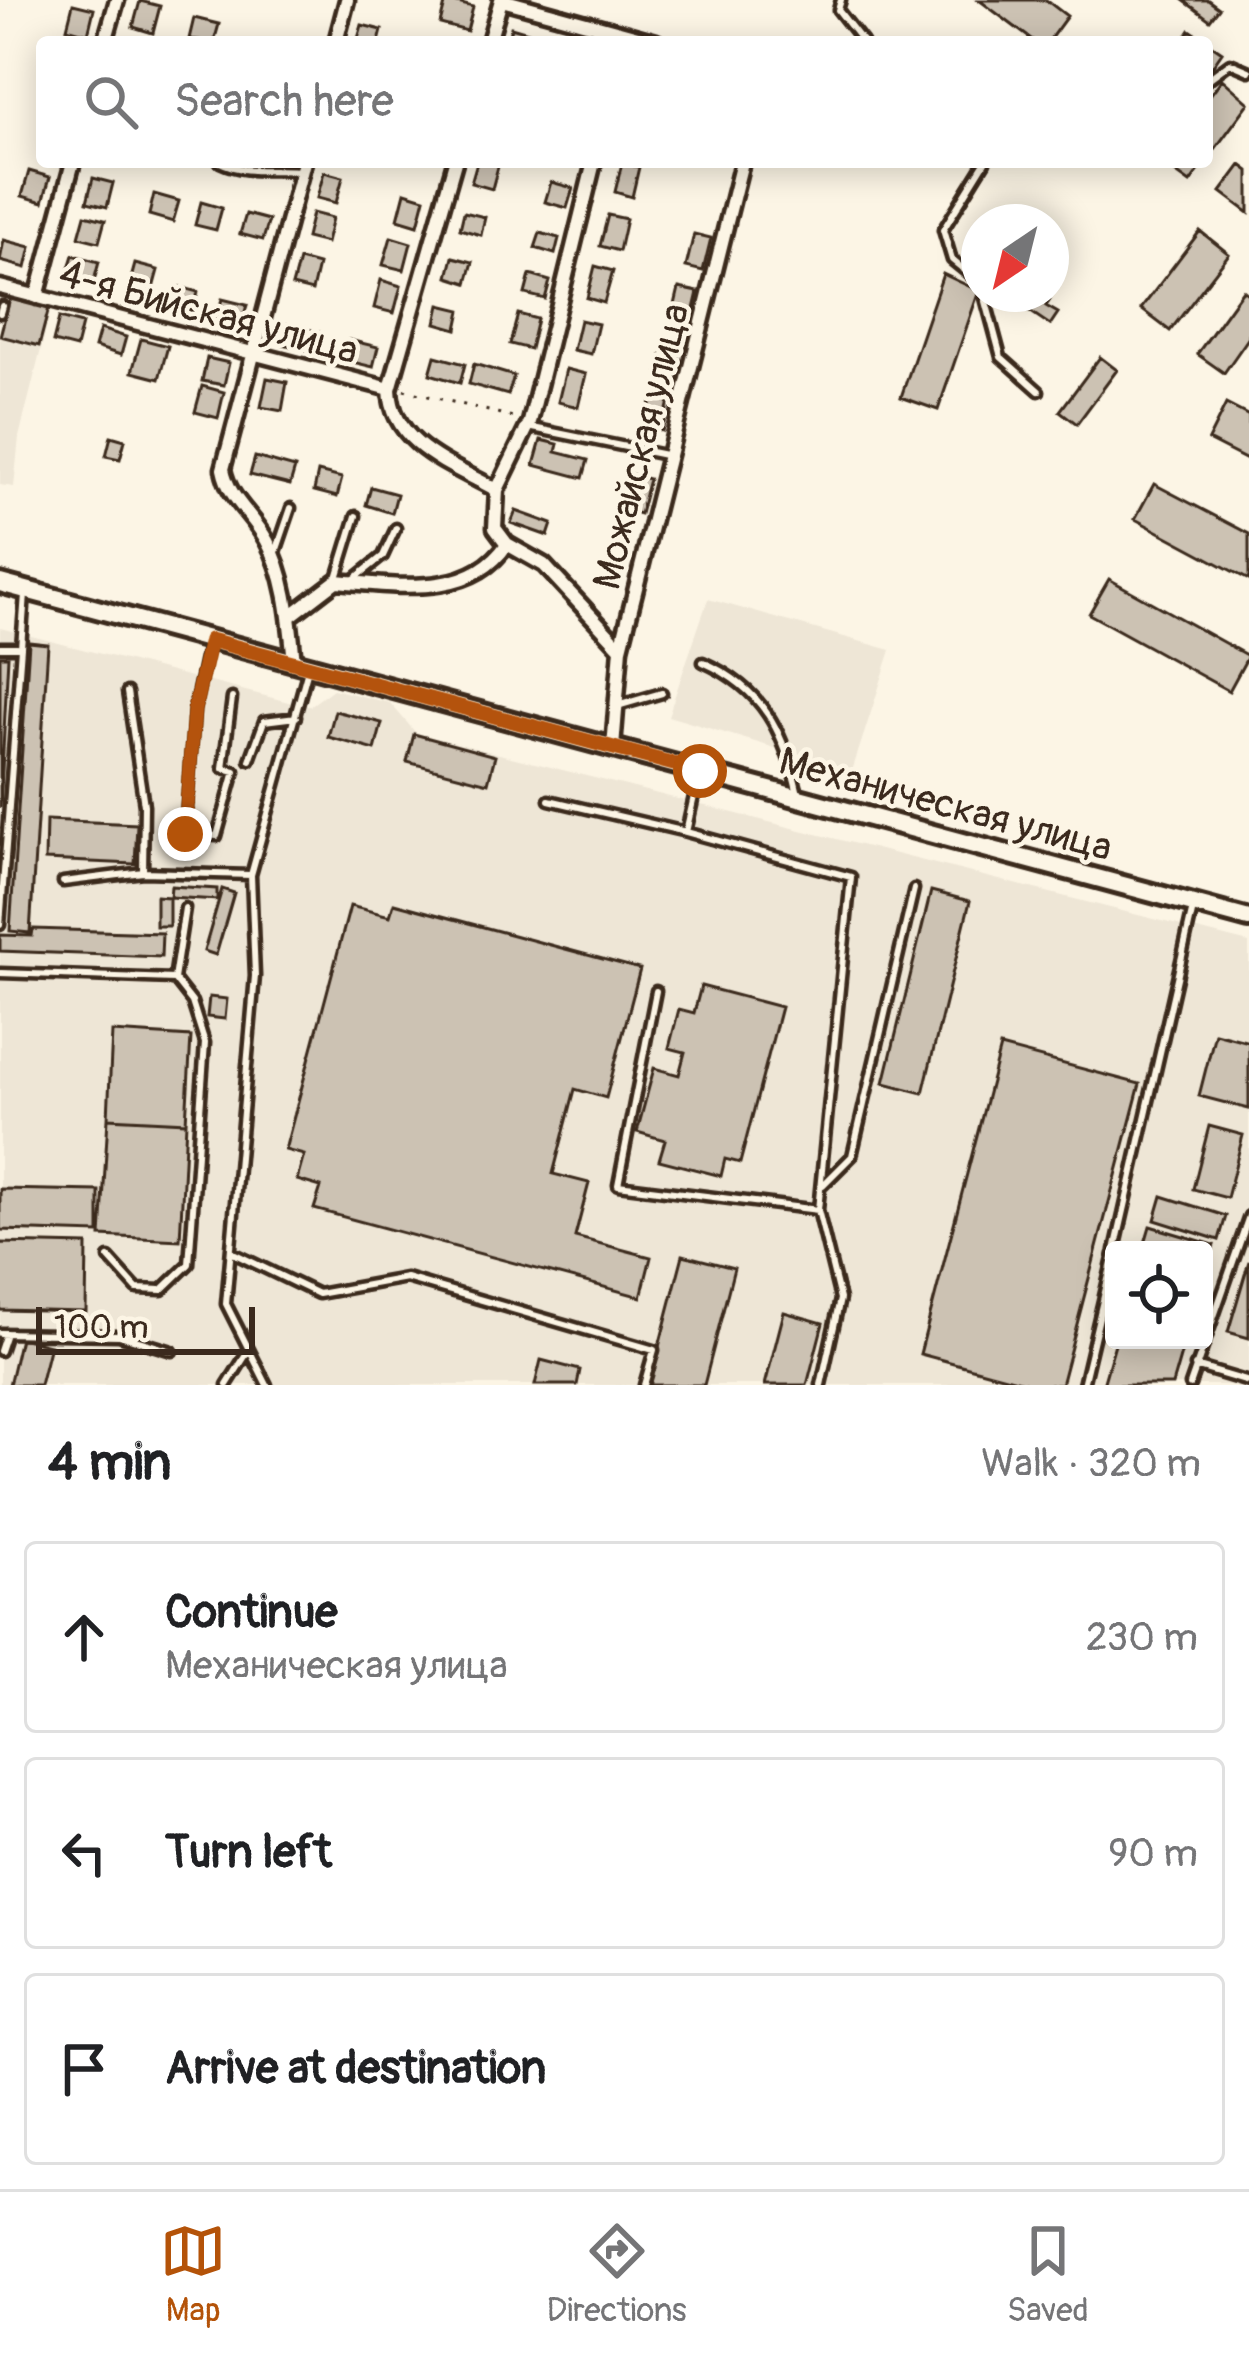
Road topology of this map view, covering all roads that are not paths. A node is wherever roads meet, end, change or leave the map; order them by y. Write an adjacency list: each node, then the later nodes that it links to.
1 (117, 0): 5 (street)
2 (347, 0): 6 (street)
3 (501, 0): 7 (street); 8 (street)
4 (841, 0): 9 (lane)
5 (108, 36)
6 (338, 36)
7 (491, 36)
8 (618, 36)
9 (858, 36)
10 (1249, 71): 11 (lane)
11 (1213, 76)
12 (71, 168): 22 (street)
13 (237, 168): 14 (lane)
14 (268, 168)
15 (302, 168): 24 (street)
16 (452, 168): 25 (street)
17 (593, 168): 27 (street)
18 (741, 168): 28 (street, Можайская улица)
19 (981, 168): 20 (lane)
20 (961, 267)
21 (0, 287): 22 (street, 4-я Бийская улица)
22 (37, 297): 24 (street, 4-я Бийская улица)
23 (989, 312): 26 (lane)
24 (254, 353): 25 (street, 4-я Бийская улица); 34 (street)
25 (390, 388): 29 (street, 4-я Бийская улица)
26 (1039, 391)
27 (529, 424): 28 (lane); 29 (street)
28 (669, 456): 42 (street, Можайская улица)
29 (497, 490): 33 (street)
30 (291, 508): 34 (lane)
31 (356, 516): 35 (lane)
32 (396, 528): 35 (lane)
33 (507, 544): 35 (street); 42 (street)
34 (274, 558): 38 (street)
35 (343, 582): 38 (street)
36 (0, 584): 37 (street, Механическая улица)
37 (26, 590): 39 (street, Механическая улица); 41 (lane)
38 (290, 616): 44 (street)
39 (210, 640): 44 (street, Механическая улица); 47 (lane)
40 (0, 647): 41 (lane)
41 (17, 647): 63 (lane)
42 (621, 648): 48 (street, Можайская улица)
43 (703, 662): 53 (lane)
44 (301, 664): 49 (lane); 50 (street, Механическая улица)
45 (127, 692): 56 (lane)
46 (662, 693): 48 (lane)
47 (232, 698)
48 (617, 706): 50 (street, Можайская улица)
49 (296, 717): 51 (lane); 57 (lane)
50 (613, 748): 52 (street, Механическая улица)
51 (250, 760)
52 (700, 771): 53 (street, Механическая улица); 55 (lane)
53 (799, 798): 60 (street, Механическая улица)
54 (549, 800): 55 (lane)
55 (686, 832): 67 (lane)
56 (143, 872): 57 (lane); 58 (lane)
57 (251, 875): 71 (lane)
58 (63, 882)
59 (914, 889): 67 (lane)
60 (1194, 904): 62 (street, Механическая улица); 70 (lane)
61 (185, 908): 65 (lane)
62 (1249, 919)
63 (0, 926)
64 (0, 975): 65 (lane)
65 (174, 979): 72 (lane)
66 (656, 991): 68 (lane)
67 (820, 1187): 68 (lane)
68 (818, 1210): 83 (lane)
69 (1249, 1216): 78 (lane)
70 (1117, 1241)
71 (231, 1252): 75 (lane); 82 (lane)
72 (109, 1258)
73 (1105, 1291): 84 (lane)
74 (3, 1333): 76 (lane); 77 (lane)
75 (249, 1350): 80 (lane); 81 (lane)
76 (172, 1351)
77 (0, 1352)
78 (1195, 1366): 79 (lane); 85 (lane)
79 (1249, 1382)
80 (227, 1385)
81 (267, 1385)
82 (644, 1385)
83 (821, 1385)
84 (1083, 1385)
85 (1190, 1385)

